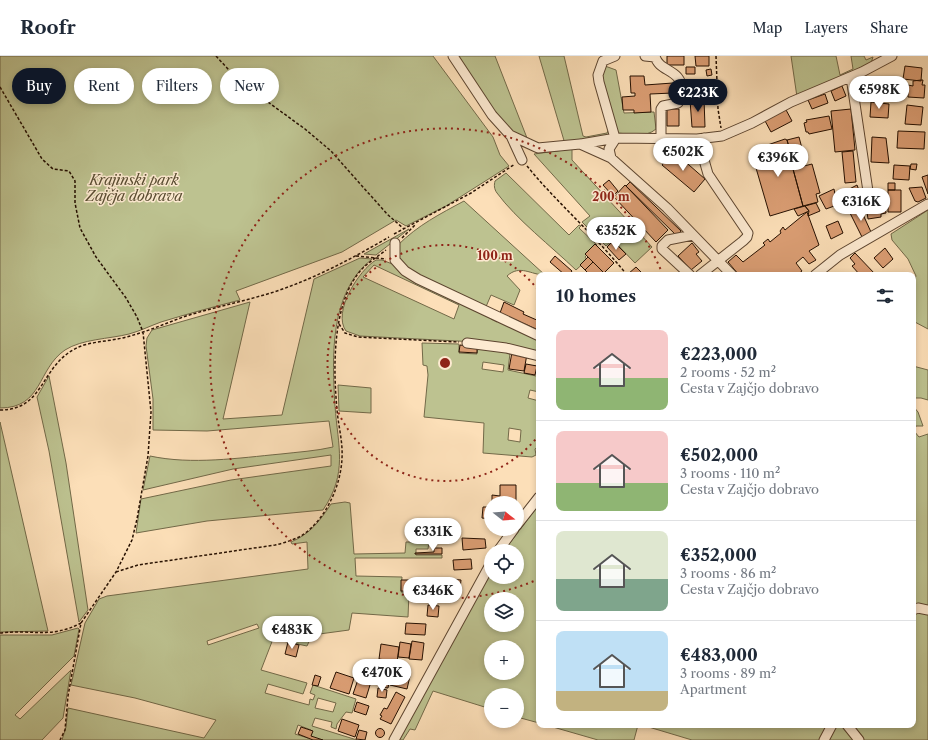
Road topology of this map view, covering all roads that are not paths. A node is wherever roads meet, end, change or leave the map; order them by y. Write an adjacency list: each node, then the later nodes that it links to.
1 (452, 56): 7 (street)
2 (615, 56): 8 (street)
3 (645, 56): 4 (street)
4 (655, 56): 10 (street)
5 (892, 56): 6 (street)
6 (851, 77): 9 (street); 14 (street)
7 (510, 135): 11 (street); 13 (street)
8 (615, 138): 10 (street); 11 (street); 12 (street)
9 (704, 138): 10 (street); 18 (street)
10 (660, 139)
11 (580, 144): 12 (street)
12 (611, 158): 16 (street)
13 (522, 160)
14 (869, 198)
15 (928, 204): 22 (street)
16 (693, 234): 18 (street); 19 (street)
17 (395, 243): 23 (street)
18 (717, 261): 20 (street); 21 (street)
19 (687, 272)
20 (704, 272)
21 (729, 272)
22 (819, 272)
23 (536, 335)
24 (467, 343): 25 (street)
25 (536, 355)
26 (536, 501): 27 (street)
27 (524, 516)
28 (484, 576): 33 (street)
29 (916, 610): 30 (street)
30 (928, 610)
31 (830, 728): 34 (street)
32 (849, 728): 35 (street)
33 (394, 740)
34 (824, 740)
35 (859, 740)

